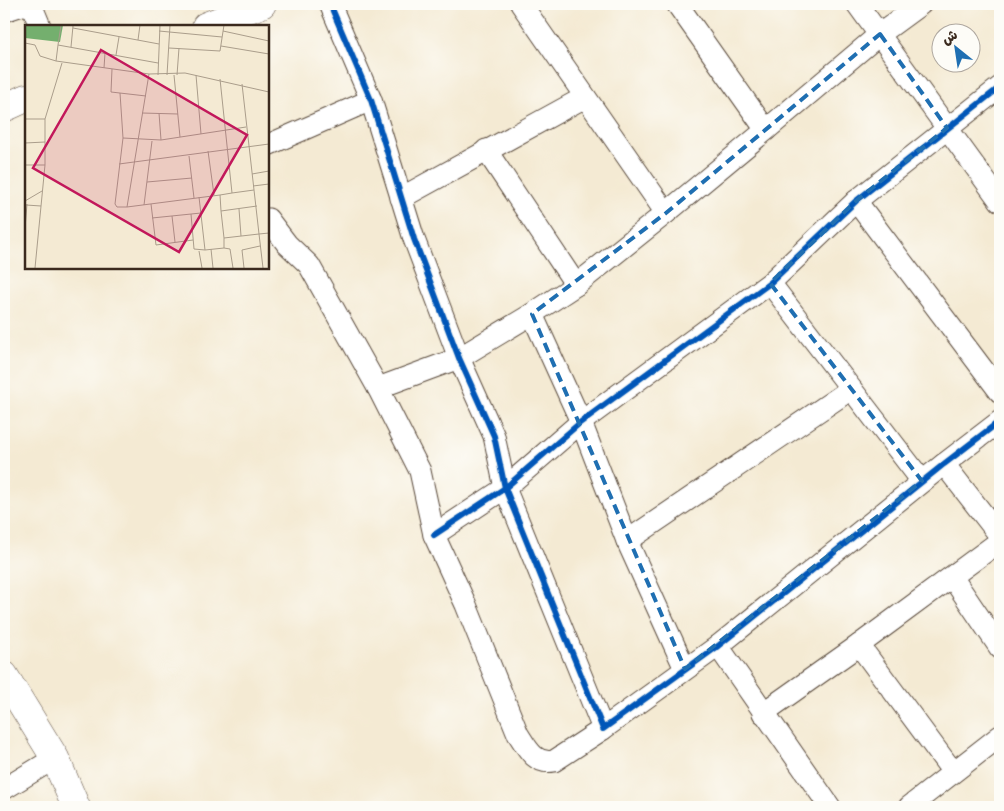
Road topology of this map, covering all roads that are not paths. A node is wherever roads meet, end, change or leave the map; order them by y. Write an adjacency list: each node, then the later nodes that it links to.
1 (25, 4): 9 (street)
2 (31, 4): 10 (street)
3 (262, 4): 11 (street)
4 (330, 4): 16 (street)
5 (521, 4): 14 (street)
6 (677, 4): 19 (street)
7 (857, 4): 12 (street)
8 (921, 4): 12 (street)
9 (4, 11)
10 (40, 25)
11 (209, 25)
12 (880, 34): 18 (street); 19 (street)
13 (1000, 87): 18 (street)
14 (585, 96): 21 (street); 25 (street)
15 (25, 98): 17 (street)
16 (370, 100): 20 (street); 22 (street)
17 (4, 108)
18 (947, 128): 23 (street); 24 (street)
19 (766, 130): 25 (street)
20 (269, 145)
21 (486, 150): 22 (street); 28 (street)
22 (401, 198): 30 (street)
23 (856, 201): 27 (street); 33 (street)
24 (1000, 201)
25 (666, 213): 28 (street)
26 (269, 220): 31 (street)
27 (770, 283): 32 (street); 35 (street)
28 (576, 285): 29 (street)
29 (532, 314): 30 (street); 35 (street)
30 (458, 358): 31 (street); 38 (street)
31 (378, 388): 39 (street)
32 (851, 389): 37 (street); 41 (street)
33 (1000, 392)
34 (1000, 421): 36 (street)
35 (581, 422): 38 (street); 41 (street)
36 (944, 464): 37 (street); 40 (street)
37 (922, 481): 45 (street)
38 (505, 488): 39 (street); 50 (street)
39 (434, 534): 50 (street)
40 (1000, 536)
41 (627, 541): 47 (street)
42 (1000, 541): 43 (street)
43 (952, 577): 44 (street); 46 (street)
44 (859, 645): 49 (street); 53 (street)
45 (718, 646): 47 (street); 49 (street)
46 (1000, 648)
47 (685, 669): 50 (street)
48 (4, 675): 52 (street)
49 (763, 713): 56 (street)
50 (603, 729)
51 (1000, 736): 53 (street)
52 (55, 758): 54 (street); 55 (street)
53 (953, 772): 57 (street)
54 (4, 789)
55 (76, 807)
56 (830, 807)
57 (909, 807)

